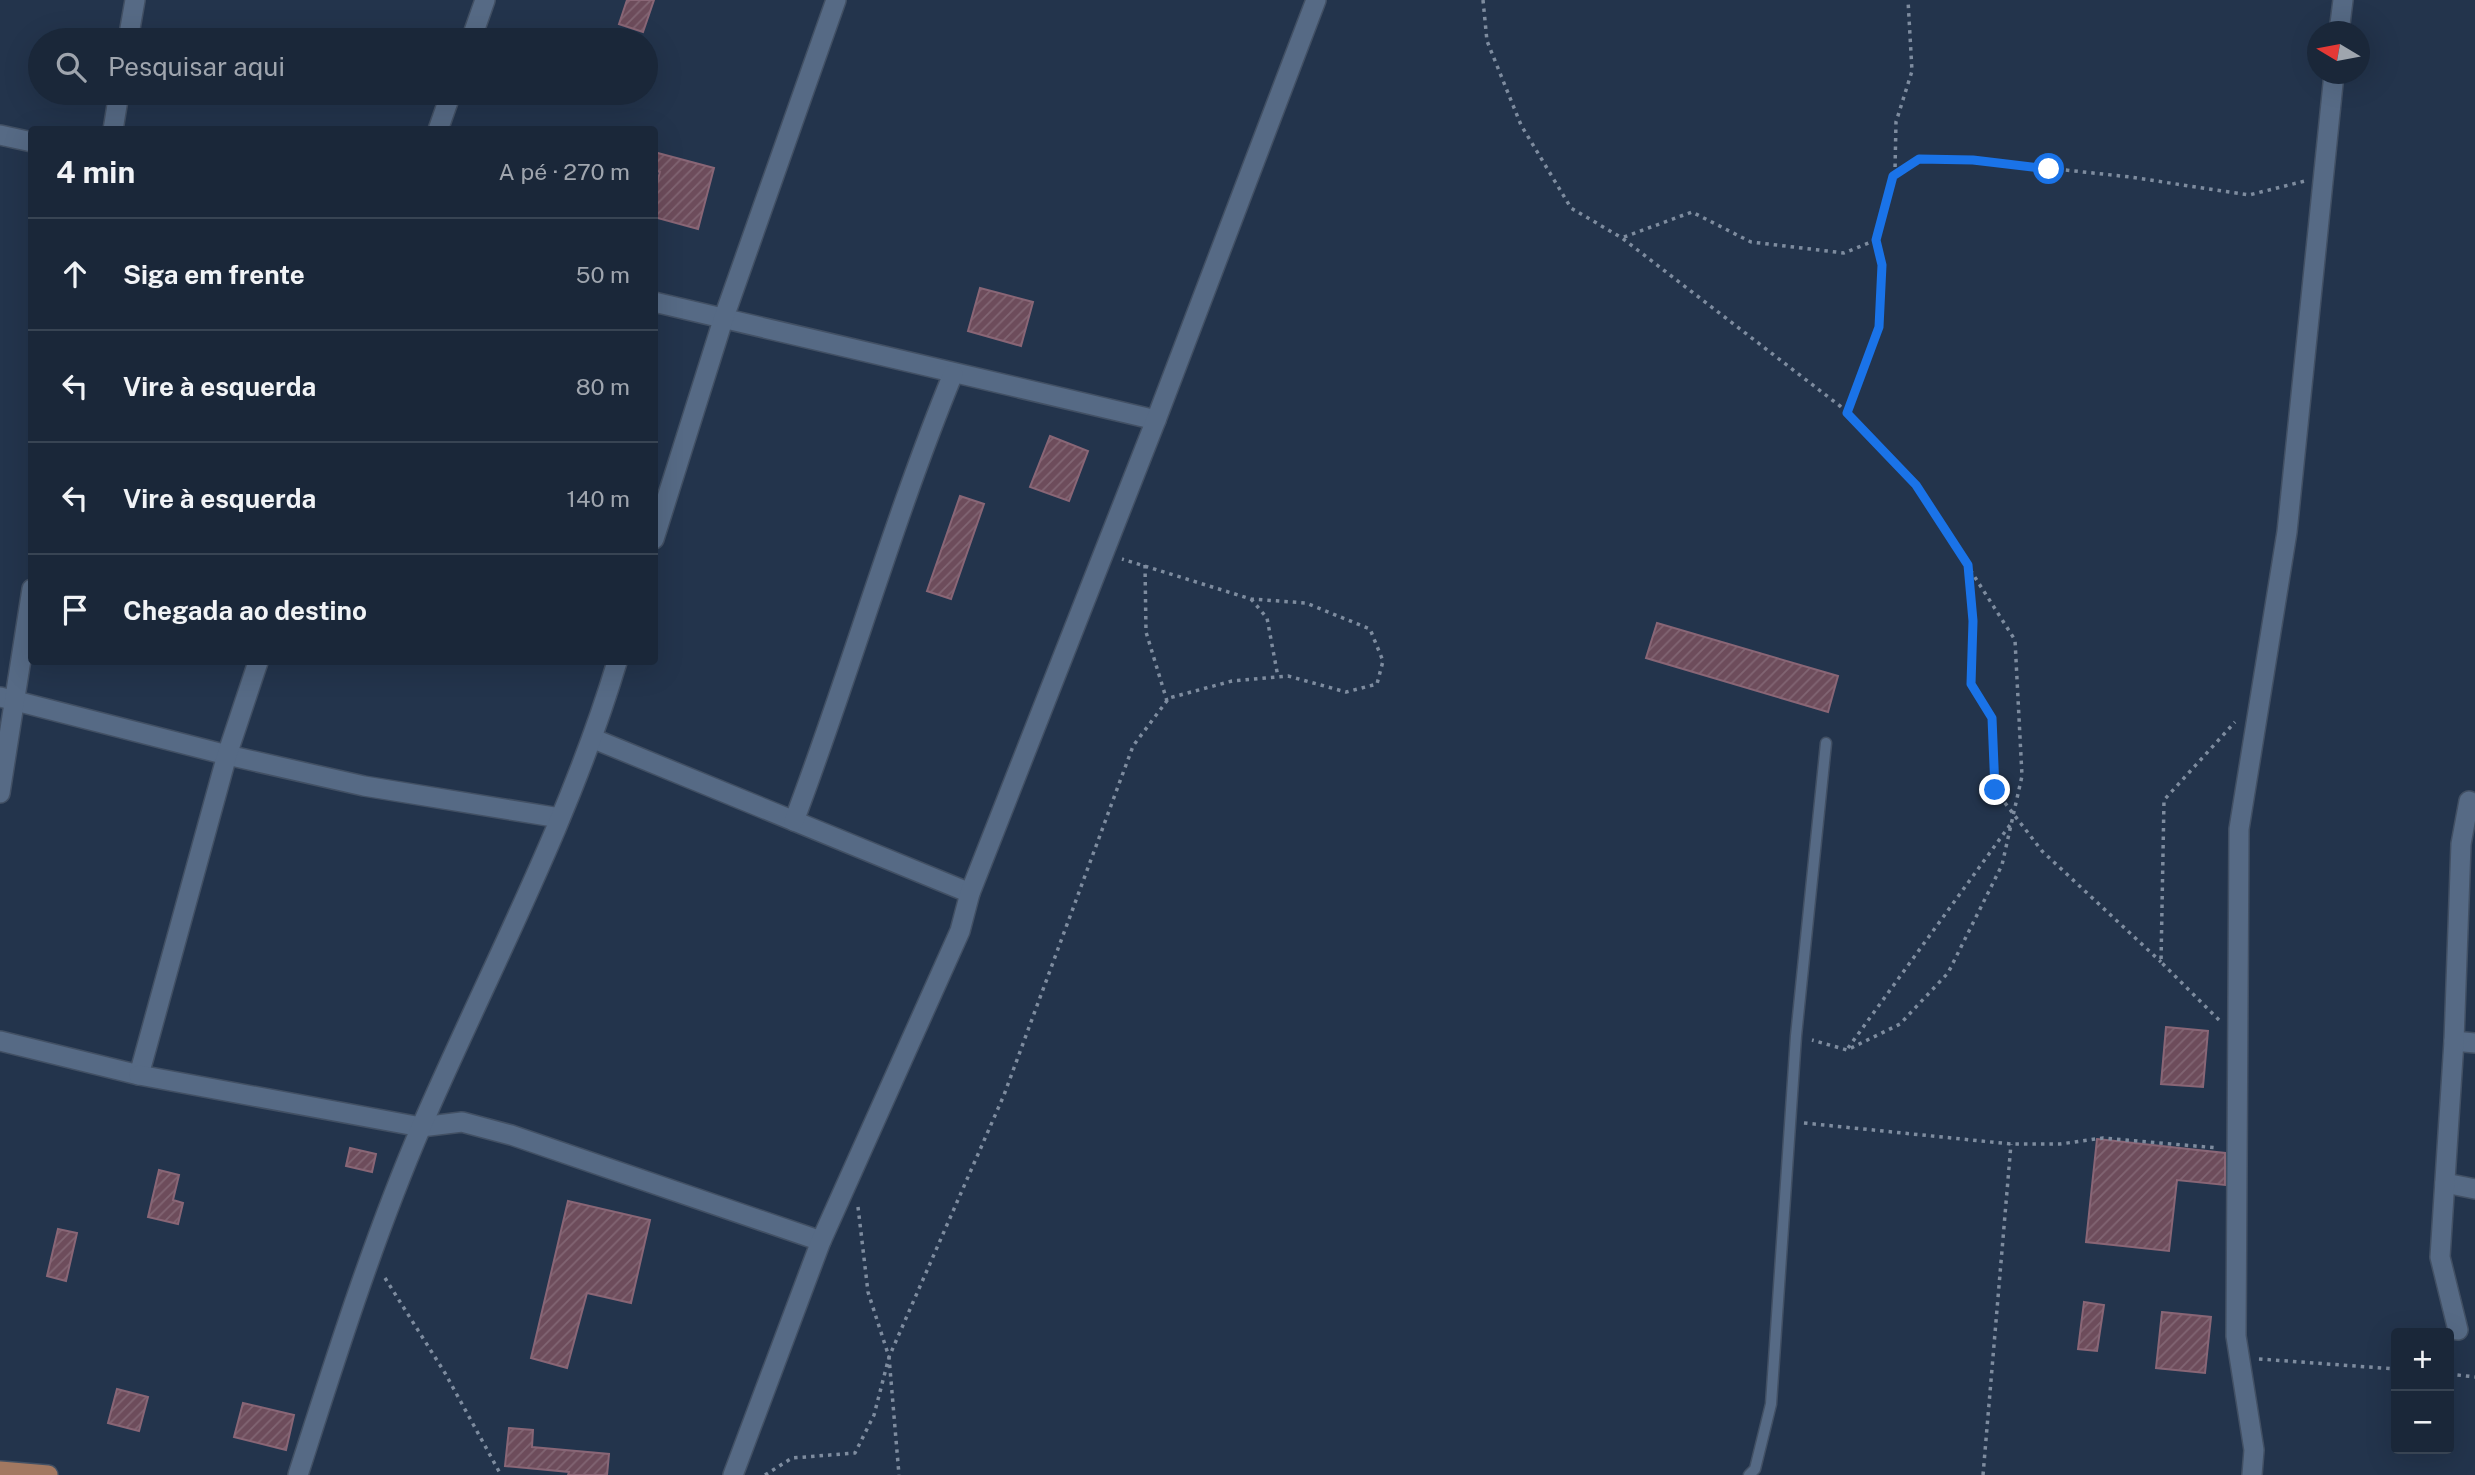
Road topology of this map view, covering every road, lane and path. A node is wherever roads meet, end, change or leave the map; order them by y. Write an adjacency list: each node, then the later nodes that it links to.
1 (135, 0): 9 (street)
2 (485, 0): 10 (street)
3 (836, 0): 23 (street)
4 (1316, 0): 26 (street)
5 (1483, 0): 20 (path)
6 (1908, 0): 18 (path)
7 (2343, 0): 8 (street)
8 (2340, 21)
9 (130, 28)
10 (475, 28)
11 (2333, 84): 19 (street)
12 (117, 105): 14 (street)
13 (447, 105): 15 (street)
14 (114, 126)
15 (440, 126)
16 (0, 135): 17 (street)
17 (28, 141)
18 (1893, 176): 19 (path); 21 (path)
19 (2322, 177): 36 (street)
20 (1622, 237): 21 (path); 25 (path)
21 (1876, 240): 25 (path)
22 (658, 303): 23 (street)
23 (723, 320): 24 (street); 27 (street)
24 (953, 374): 26 (street); 46 (street)
25 (1847, 413): 30 (path)
26 (1156, 420): 28 (street)
27 (658, 526)
28 (1104, 554): 29 (path); 48 (street)
29 (1145, 565): 31 (path); 38 (path)
30 (1968, 565): 44 (path); 44 (path)
31 (1251, 599): 35 (path); 35 (path)
32 (28, 607): 37 (street)
33 (257, 665): 41 (street)
34 (616, 665): 39 (street)
35 (1278, 677): 38 (path)
36 (2261, 695): 50 (path); 52 (street)
37 (8, 699): 41 (street); 42 (street)
38 (1167, 701): 68 (path)
39 (594, 739): 45 (street); 46 (street)
40 (1826, 743): 51 (lane)
41 (227, 755): 45 (street); 57 (street)
42 (0, 793)
43 (2469, 802): 49 (street)
44 (2013, 815): 47 (path); 50 (path)
45 (560, 818): 59 (street)
46 (794, 821): 48 (street)
47 (2012, 823): 56 (path); 56 (path)
48 (970, 894): 65 (street)
49 (2467, 907): 54 (street)
50 (2161, 962): 52 (path)
51 (1796, 1036): 56 (path); 58 (lane)
52 (2238, 1039): 61 (street)
53 (0, 1041): 57 (street)
54 (2454, 1041): 55 (street); 62 (street)
55 (2475, 1044)
56 (1847, 1050)
57 (139, 1075): 59 (street)
58 (1791, 1121): 60 (path); 80 (lane)
59 (421, 1127): 65 (street); 66 (street)
60 (2011, 1144): 61 (path); 81 (path)
61 (2237, 1150): 69 (street)
62 (2445, 1184): 63 (street); 67 (street)
63 (2475, 1189)
64 (858, 1204): 68 (path)
65 (821, 1241): 77 (street)
66 (370, 1254): 75 (street); 76 (path)
67 (2458, 1330)
68 (889, 1357): 78 (path); 79 (path)
69 (2240, 1357): 70 (path); 82 (street)
70 (2391, 1369)
71 (2454, 1375): 72 (path)
72 (2475, 1377)
73 (0, 1471): 74 (main road)
74 (48, 1475)
75 (298, 1475)
76 (501, 1475)
77 (733, 1475)
78 (765, 1475)
79 (899, 1475)
80 (1749, 1475)
81 (1983, 1475)
82 (2252, 1475)

